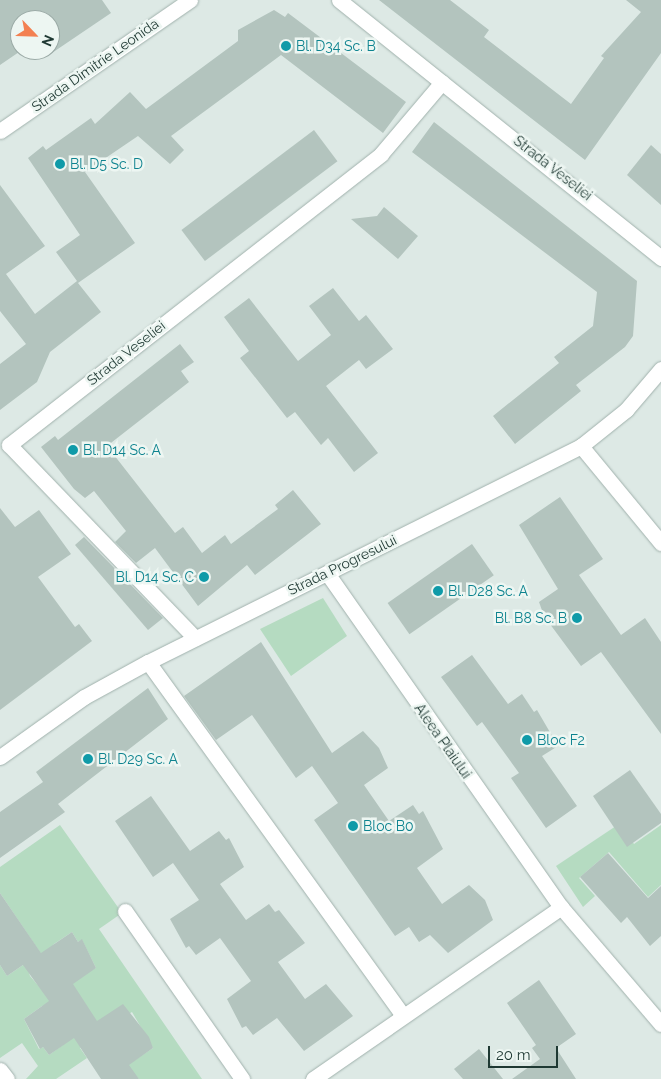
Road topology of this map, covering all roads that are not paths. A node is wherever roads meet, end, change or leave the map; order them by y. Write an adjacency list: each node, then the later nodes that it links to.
1 (190, 0): 4 (street, Strada Dimitrie Leonida)
2 (339, 0): 3 (street, Strada Veseliei)
3 (442, 82): 5 (street, Strada Veseliei); 10 (street, Strada Veseliei)
4 (0, 130)
5 (661, 258)
6 (661, 369): 7 (street)
7 (581, 446): 8 (street); 9 (street, Strada Progresului)
8 (661, 543)
9 (327, 573): 10 (street, Strada Progresului); 13 (street, Aleea Plaiului)
10 (195, 638): 11 (street, Strada Progresului)
11 (148, 662): 12 (street, Strada Progresului); 15 (street)
12 (0, 757)
13 (561, 907): 15 (street); 16 (street, Aleea Plaiului)
14 (125, 911): 19 (street)
15 (403, 1016): 20 (street)
16 (661, 1024)
17 (0, 1070): 18 (street)
18 (6, 1079)
19 (242, 1079)
20 (313, 1079)

